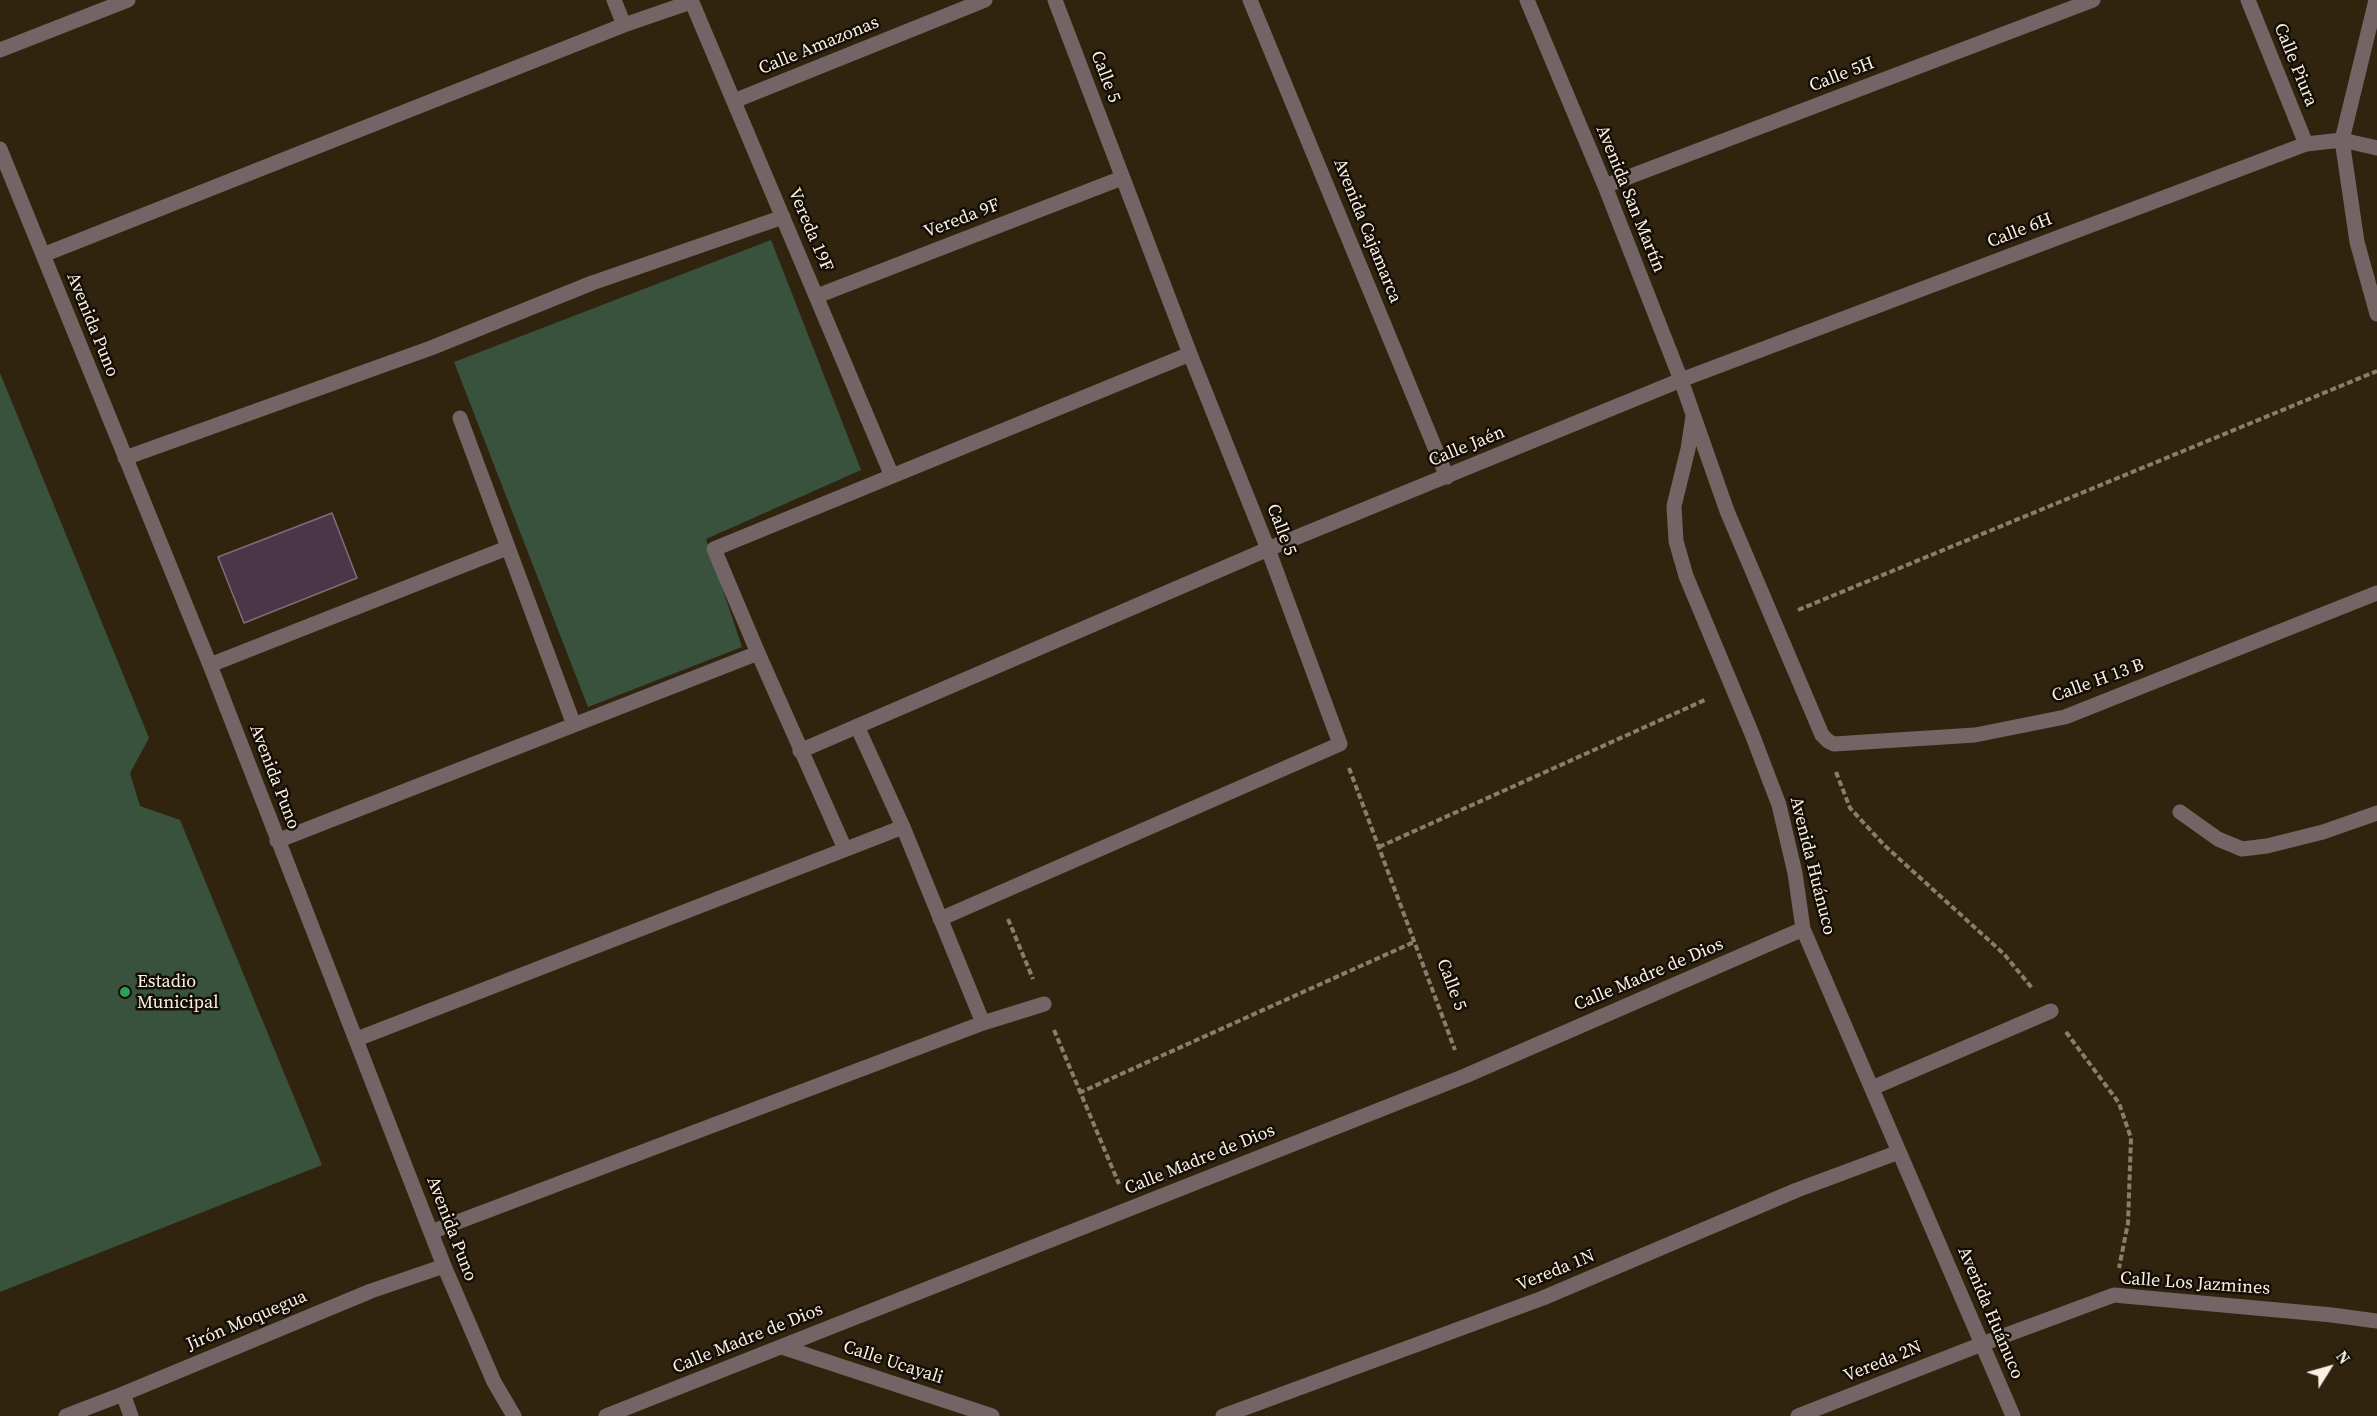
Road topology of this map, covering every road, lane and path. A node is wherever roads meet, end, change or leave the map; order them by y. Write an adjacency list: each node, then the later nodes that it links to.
1 (128, 0): 12 (street)
2 (614, 0): 11 (street)
3 (985, 0): 13 (street, Calle Amazonas)
4 (1055, 0): 18 (street, Calle 5)
5 (1250, 0): 31 (street, Avenida Cajamarca)
6 (1527, 0): 19 (street, Avenida San Martín)
7 (2093, 0): 19 (street, Calle 5H)
8 (2248, 0): 15 (street, Calle Piura)
9 (2376, 0): 14 (street)
10 (691, 1): 11 (street); 13 (street, Vereda 19F)
11 (624, 26): 21 (street)
12 (0, 50)
13 (734, 101): 20 (street, Vereda 19F)
14 (2342, 140): 15 (street, Calle 6H); 16 (street, Calle 6H); 23 (street)
15 (2306, 144): 26 (street, Calle 6H)
16 (2377, 148)
17 (0, 149): 21 (street, Avenida Puno)
18 (1122, 178): 22 (street, Vereda 9F); 24 (street, Calle 5)
19 (1605, 186): 26 (street, Avenida San Martín)
20 (783, 217): 22 (street, Vereda 19F); 29 (street)
21 (43, 255): 29 (street, Avenida Puno)
22 (816, 296): 30 (street, Vereda 19F)
23 (2377, 314)
24 (1190, 354): 30 (street); 33 (street, Calle 5)
25 (2377, 371): 35 (path)
26 (1681, 380): 27 (street, Avenida San Martín); 31 (street, Calle Jaén)
27 (1694, 413): 35 (street, Avenida San Martín); 38 (street, Avenida Huánuco)
28 (460, 418): 32 (street)
29 (125, 458): 37 (street, Avenida Puno)
30 (892, 476): 36 (street)
31 (1448, 477): 33 (street, Calle Jaén)
32 (507, 548): 37 (street); 39 (street)
33 (1268, 549): 40 (street, Calle Jaén); 42 (street, Calle 5)
34 (2377, 593): 41 (street, Calle H 13 B)
35 (1772, 621): 41 (street, Avenida San Martín)
36 (758, 653): 39 (street); 43 (street)
37 (210, 665): 47 (street, Avenida Puno)
38 (1733, 688): 48 (path); 52 (street, Avenida Huánuco)
39 (574, 725): 47 (street)
40 (857, 726): 43 (street, Calle Jaén); 46 (street)
41 (1822, 735)
42 (1340, 744): 48 (path, Calle 5); 50 (street)
43 (800, 751): 49 (street)
44 (2180, 812): 45 (street)
45 (2377, 813)
46 (903, 827): 49 (street); 51 (street)
47 (277, 842): 57 (street, Avenida Puno)
48 (1378, 847): 53 (path, Calle 5)
49 (845, 849): 57 (street)
50 (998, 893): 51 (street); 54 (path)
51 (940, 919): 56 (street)
52 (1803, 929): 58 (street, Calle Madre de Dios); 59 (street, Avenida Huánuco)
53 (1414, 942): 58 (path, Calle 5); 60 (path)
54 (1044, 1004): 56 (street); 60 (path)
55 (2051, 1011): 59 (street)
56 (983, 1023): 63 (street)
57 (357, 1039): 63 (street, Avenida Puno)
58 (1465, 1076): 62 (street, Calle Madre de Dios)
59 (1872, 1088): 61 (street, Avenida Huánuco)
60 (1079, 1093): 62 (path)
61 (1899, 1152): 66 (street, Avenida Huánuco); 74 (street, Vereda 1N)
62 (1130, 1209): 67 (street, Calle Madre de Dios)
63 (431, 1232): 64 (street, Avenida Puno)
64 (444, 1266): 68 (street, Jirón Moquegua); 71 (street, Avenida Puno)
65 (2377, 1321): 66 (street, Calle Los Jazmines)
66 (1982, 1344): 75 (street, Vereda 2N); 76 (street, Avenida Huánuco)
67 (782, 1347): 72 (street, Calle Madre de Dios); 73 (street, Calle Ucayali)
68 (123, 1394): 69 (street, Jirón Moquegua); 70 (street)
69 (66, 1416)
70 (131, 1416)
71 (514, 1416)
72 (606, 1416)
73 (992, 1416)
74 (1223, 1416)
75 (1798, 1416)
76 (2013, 1416)

